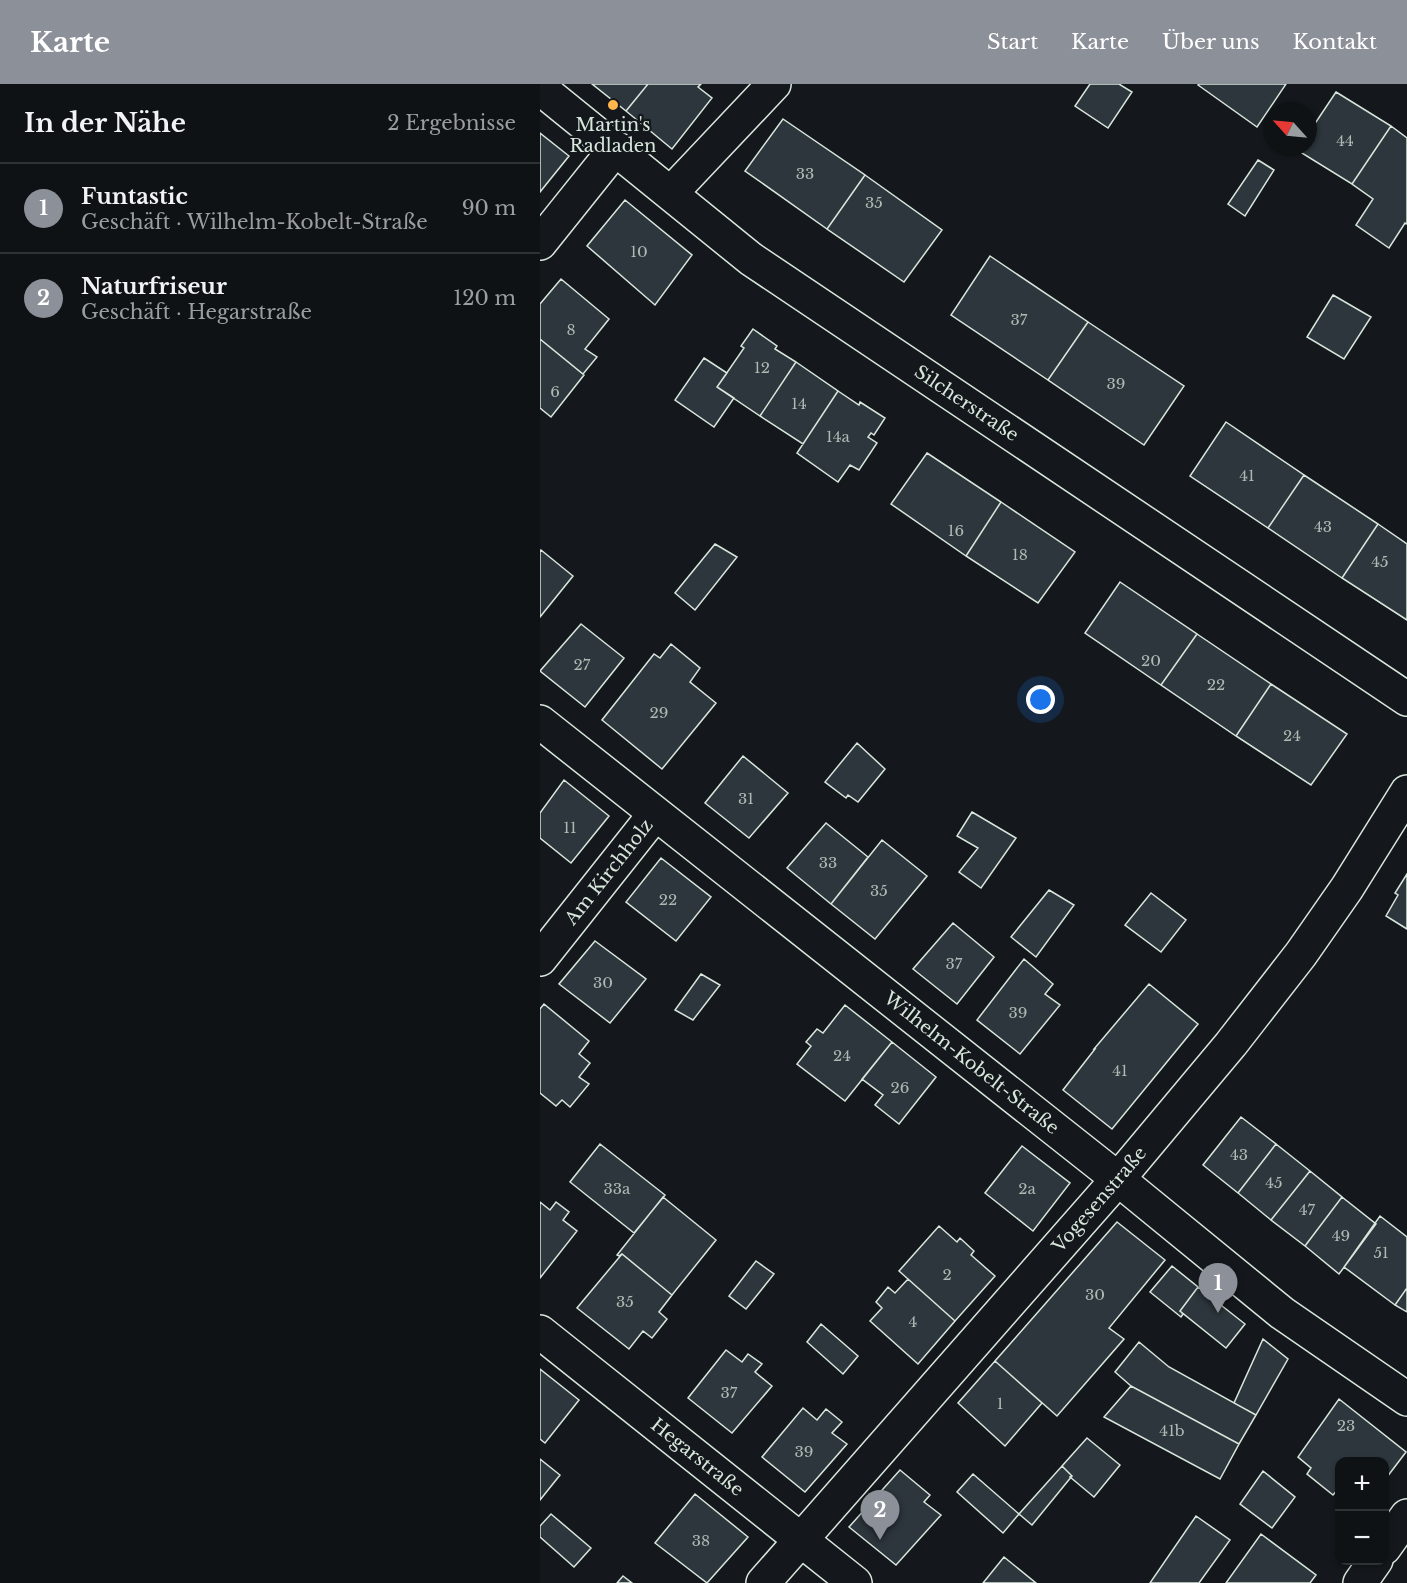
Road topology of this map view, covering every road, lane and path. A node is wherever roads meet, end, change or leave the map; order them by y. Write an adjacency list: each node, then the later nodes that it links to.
1 (774, 84): 4 (street)
2 (540, 88): 3 (street, Silcherstraße)
3 (616, 148): 4 (street, Silcherstraße); 5 (street)
4 (671, 193): 6 (street, Silcherstraße)
5 (540, 243)
6 (1407, 699)
7 (540, 722): 9 (street, Wilhelm-Kobelt-Straße)
8 (1407, 792): 11 (street, Vogesenstraße)
9 (655, 814): 10 (street, Am Kirchholz); 11 (street, Wilhelm-Kobelt-Straße)
10 (540, 959)
11 (1118, 1179): 13 (street, Wilhelm-Kobelt-Straße); 15 (street, Vogesenstraße)
12 (540, 1332): 15 (street, Hegarstraße)
13 (1407, 1399)
14 (1407, 1516): 16 (street)
15 (801, 1540): 18 (street, Vogesenstraße); 19 (street, Hegarstraße)
16 (1389, 1541)
17 (1373, 1565): 20 (street)
18 (763, 1583)
19 (855, 1583)
20 (1360, 1583)

